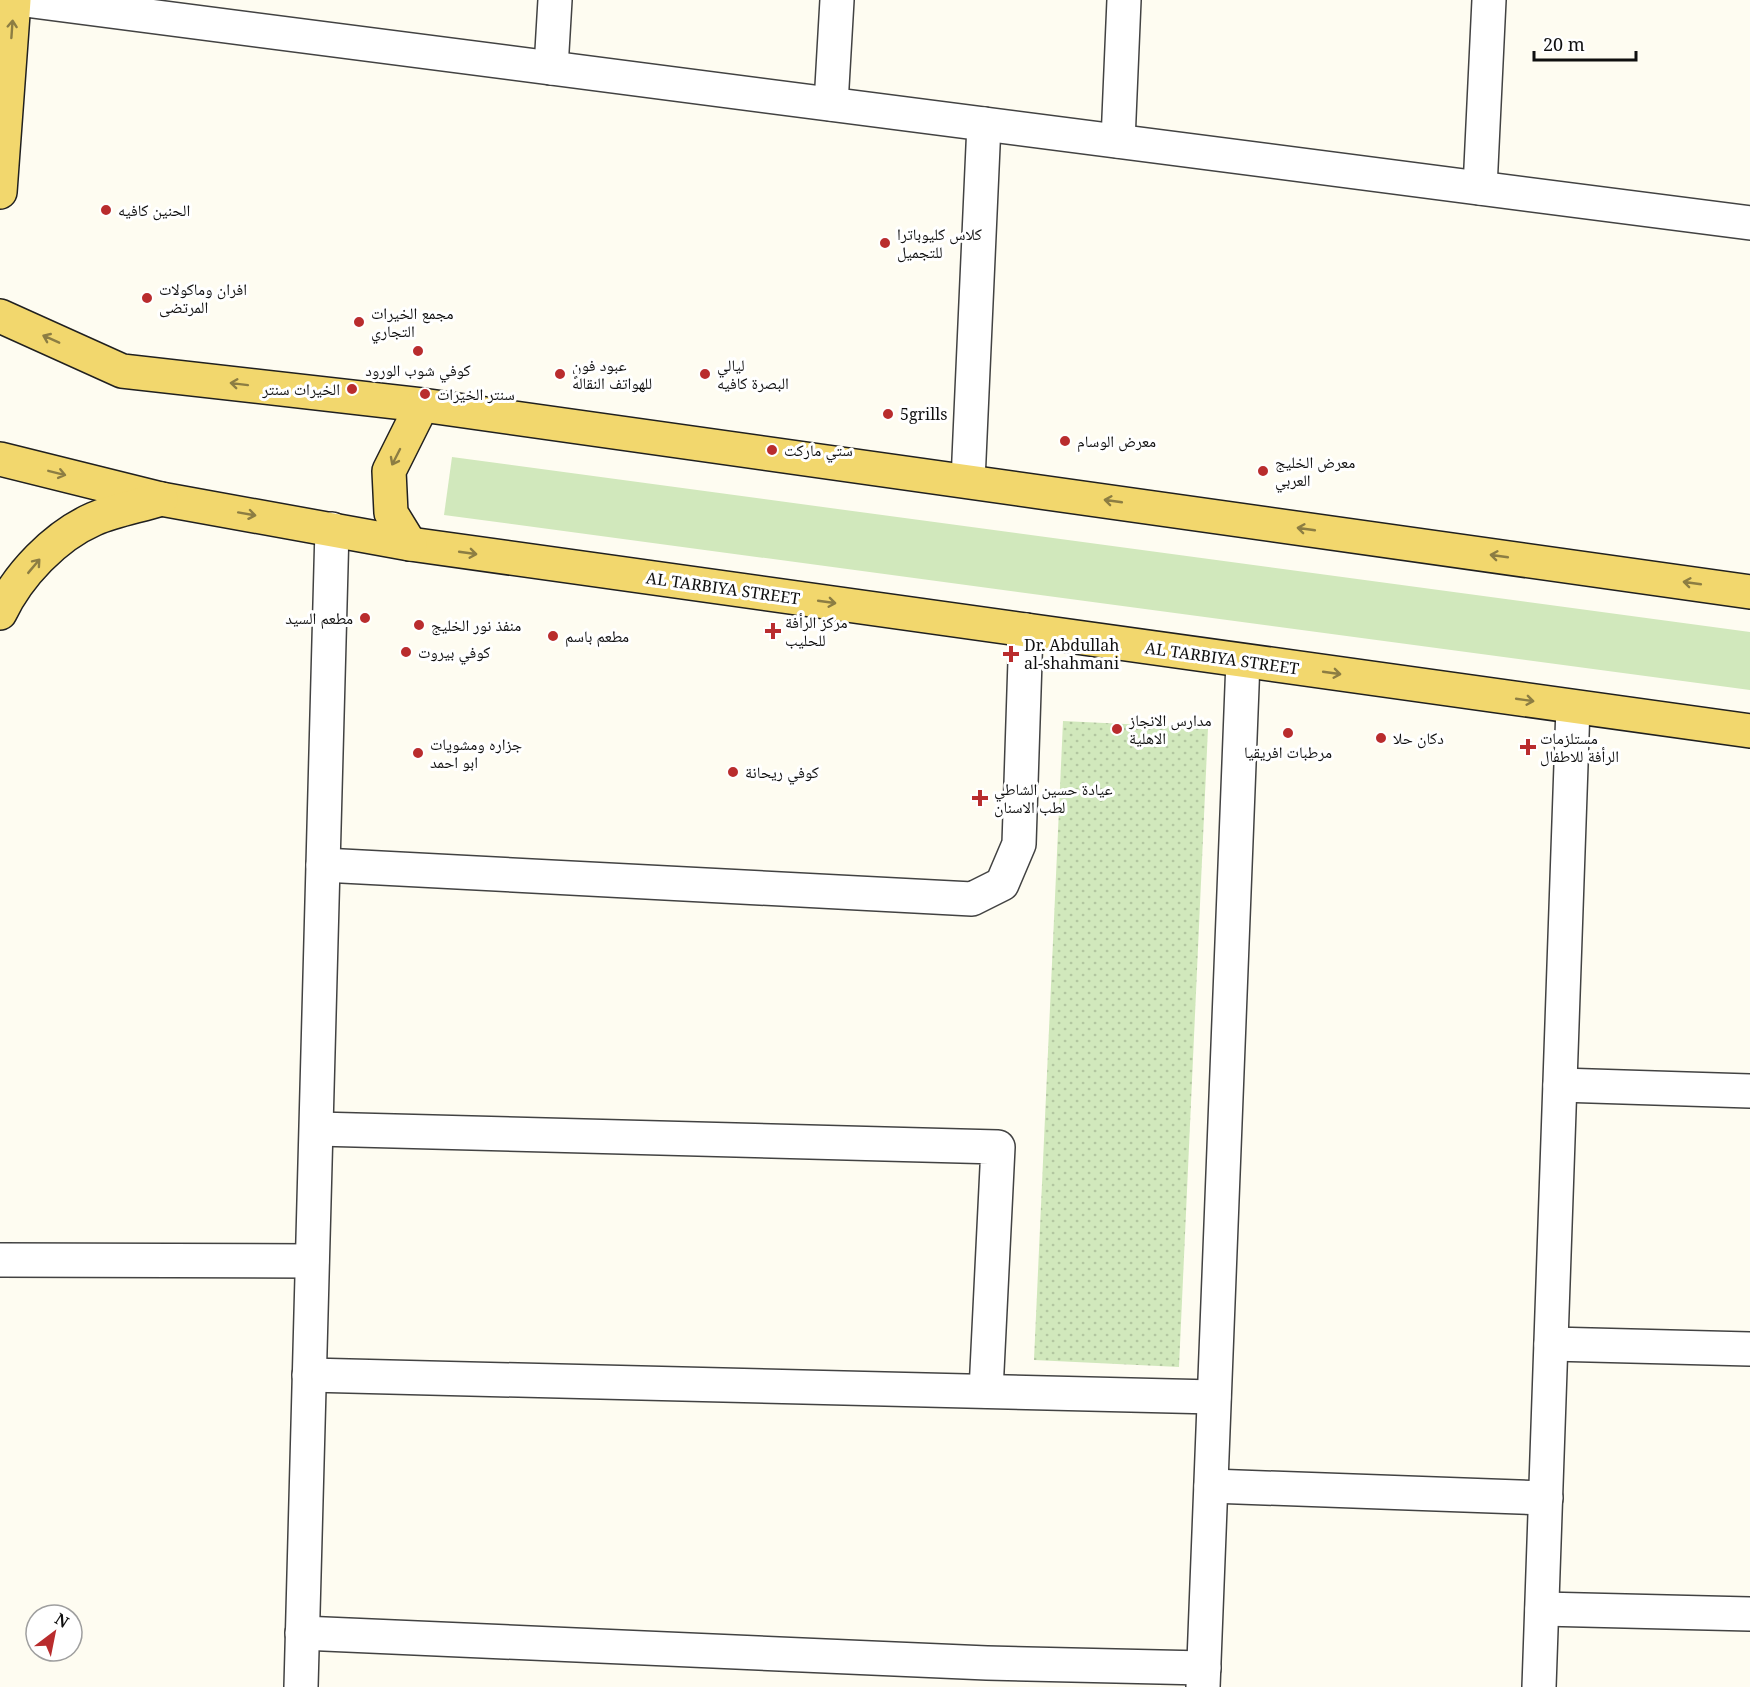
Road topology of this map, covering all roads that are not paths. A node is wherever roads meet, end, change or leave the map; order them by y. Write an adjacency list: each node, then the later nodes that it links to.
1 (14, 0): 12 (main road, one-way to 1)
2 (25, 0): 7 (street)
3 (555, 0): 8 (street)
4 (837, 0): 9 (street)
5 (1124, 0): 11 (street)
6 (1489, 0): 13 (street)
7 (220, 13): 8 (street)
8 (551, 68): 9 (street)
9 (831, 104): 10 (street)
10 (984, 124): 11 (street); 19 (street)
11 (1118, 141): 13 (street)
12 (0, 175): 14 (main road)
13 (1480, 188): 15 (street)
14 (0, 192)
15 (1750, 223)
16 (0, 316): 17 (main road, one-way to 16)
17 (422, 405): 19 (main road); 22 (main road, one-way to 22)
18 (0, 459): 20 (main road, AL TARBIYA STREET, one-way to 20)
19 (968, 481): 23 (main road, one-way to 19)
20 (161, 499): 21 (main road, AL TARBIYA STREET, one-way to 21); 24 (main road, one-way to 20)
21 (332, 529): 22 (main road, AL TARBIYA STREET); 29 (street)
22 (410, 544): 25 (main road, AL TARBIYA STREET, one-way to 25)
23 (1750, 592)
24 (0, 613)
25 (1026, 630): 26 (main road, AL TARBIYA STREET); 29 (street)
26 (1243, 661): 27 (main road, AL TARBIYA STREET, one-way to 27); 39 (street)
27 (1574, 707): 28 (main road, AL TARBIYA STREET); 30 (street)
28 (1750, 731)
29 (323, 865): 32 (street)
30 (1560, 1084): 31 (street); 35 (street)
31 (1750, 1091)
32 (317, 1129): 34 (street); 38 (street)
33 (0, 1260): 34 (street)
34 (312, 1261): 37 (street)
35 (1551, 1344): 36 (street); 41 (street)
36 (1750, 1349)
37 (309, 1376): 38 (street); 44 (street)
38 (986, 1391): 39 (street)
39 (1214, 1397): 40 (street)
40 (1211, 1485): 41 (street); 46 (street)
41 (1546, 1498): 42 (street)
42 (1542, 1609): 43 (street); 48 (street)
43 (1750, 1614)
44 (302, 1633): 45 (street); 47 (street)
45 (987, 1675): 46 (street)
46 (1203, 1678)
47 (301, 1687)
48 (1539, 1687)

